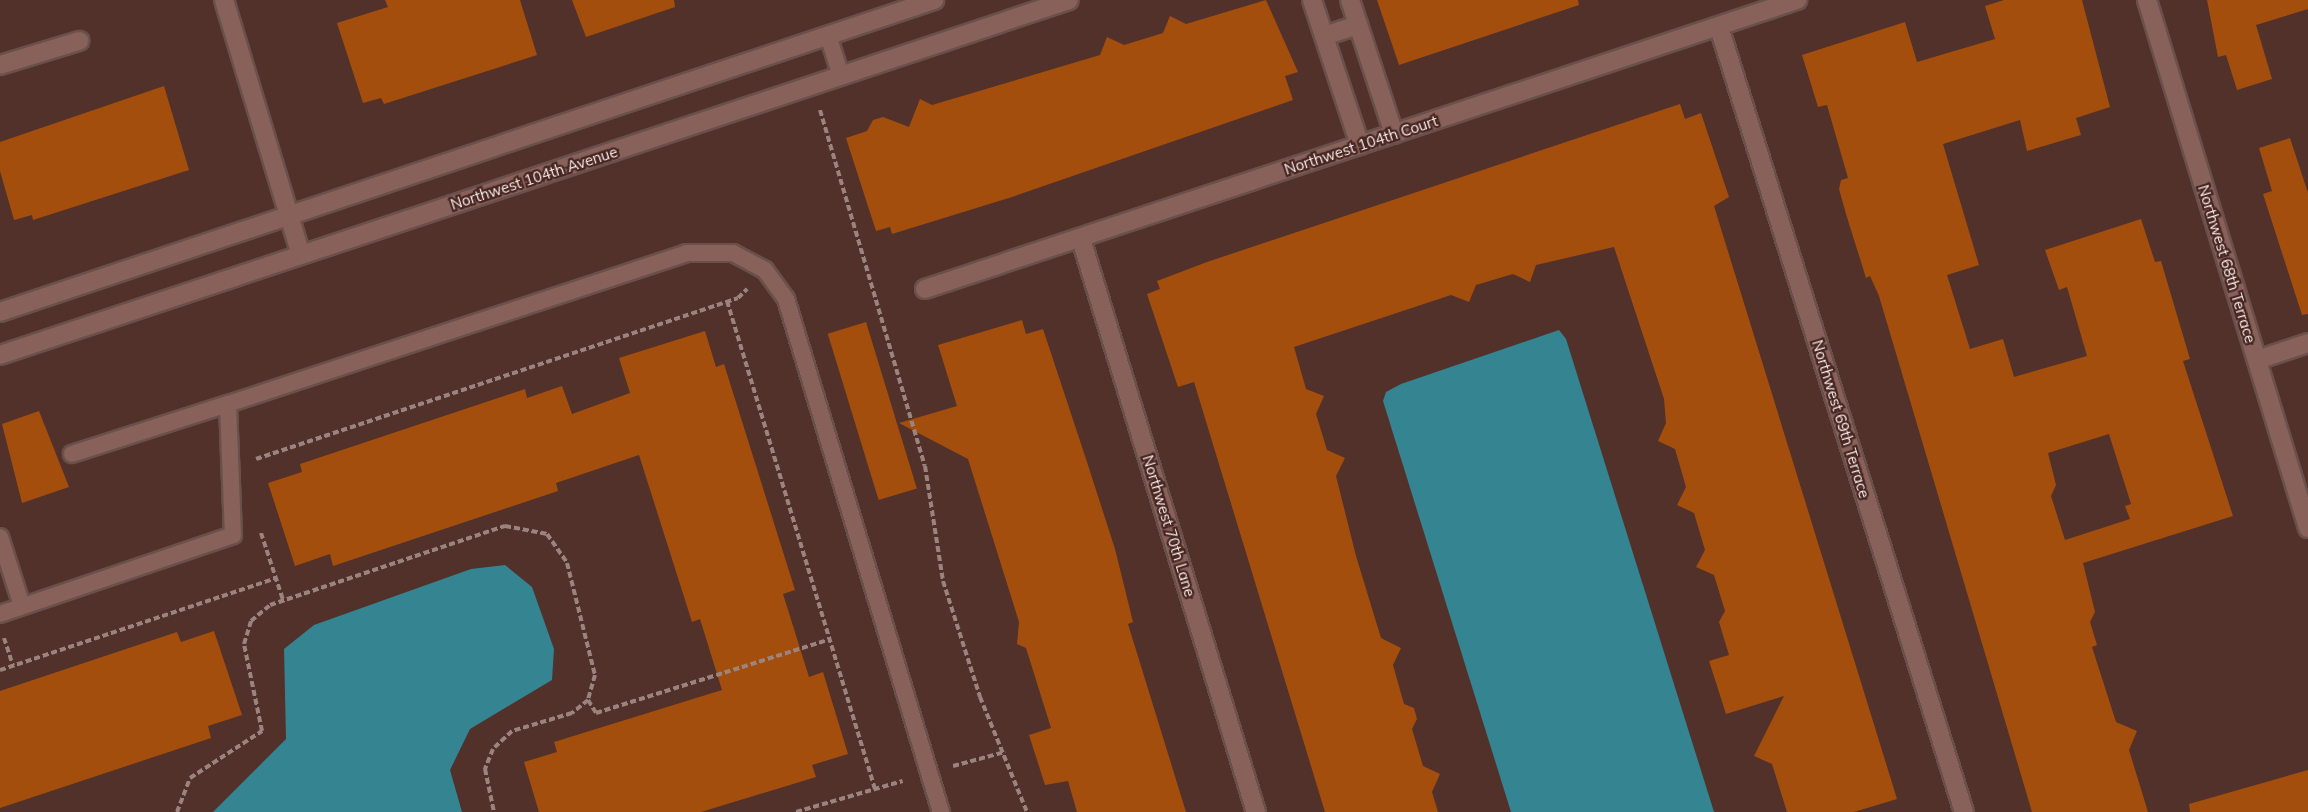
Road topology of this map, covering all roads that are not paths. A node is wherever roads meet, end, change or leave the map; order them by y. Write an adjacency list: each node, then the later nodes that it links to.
1 (224, 0): 17 (street)
2 (934, 0): 10 (street)
3 (1068, 0): 14 (street, Northwest 104th Avenue)
4 (1312, 0): 11 (street)
5 (1350, 0): 8 (street)
6 (1797, 0): 9 (street, Northwest 104th Court)
7 (2147, 0): 24 (street, Northwest 68th Terrace)
8 (1358, 25): 11 (street); 15 (street)
9 (1719, 27): 15 (street, Northwest 104th Court); 33 (street, Northwest 69th Terrace)
10 (828, 35): 14 (lane); 17 (street)
11 (1324, 36): 16 (street)
12 (79, 41): 13 (street)
13 (0, 65)
14 (841, 76): 19 (street, Northwest 104th Avenue)
15 (1394, 134): 16 (street, Northwest 104th Court)
16 (1360, 145): 18 (street, Northwest 104th Court)
17 (290, 215): 19 (street); 21 (street)
18 (1081, 239): 20 (street, Northwest 104th Court); 32 (street, Northwest 70th Lane)
19 (301, 255): 23 (street, Northwest 104th Avenue)
20 (925, 289)
21 (0, 312)
22 (2308, 343): 24 (street)
23 (0, 355)
24 (2257, 360): 27 (street, Northwest 68th Terrace)
25 (228, 404): 26 (lane); 29 (lane); 31 (lane)
26 (72, 454)
27 (2308, 528)
28 (0, 537): 29 (lane)
29 (22, 606): 30 (lane)
30 (0, 614)
31 (941, 812)
32 (1256, 812)
33 (1964, 812)

